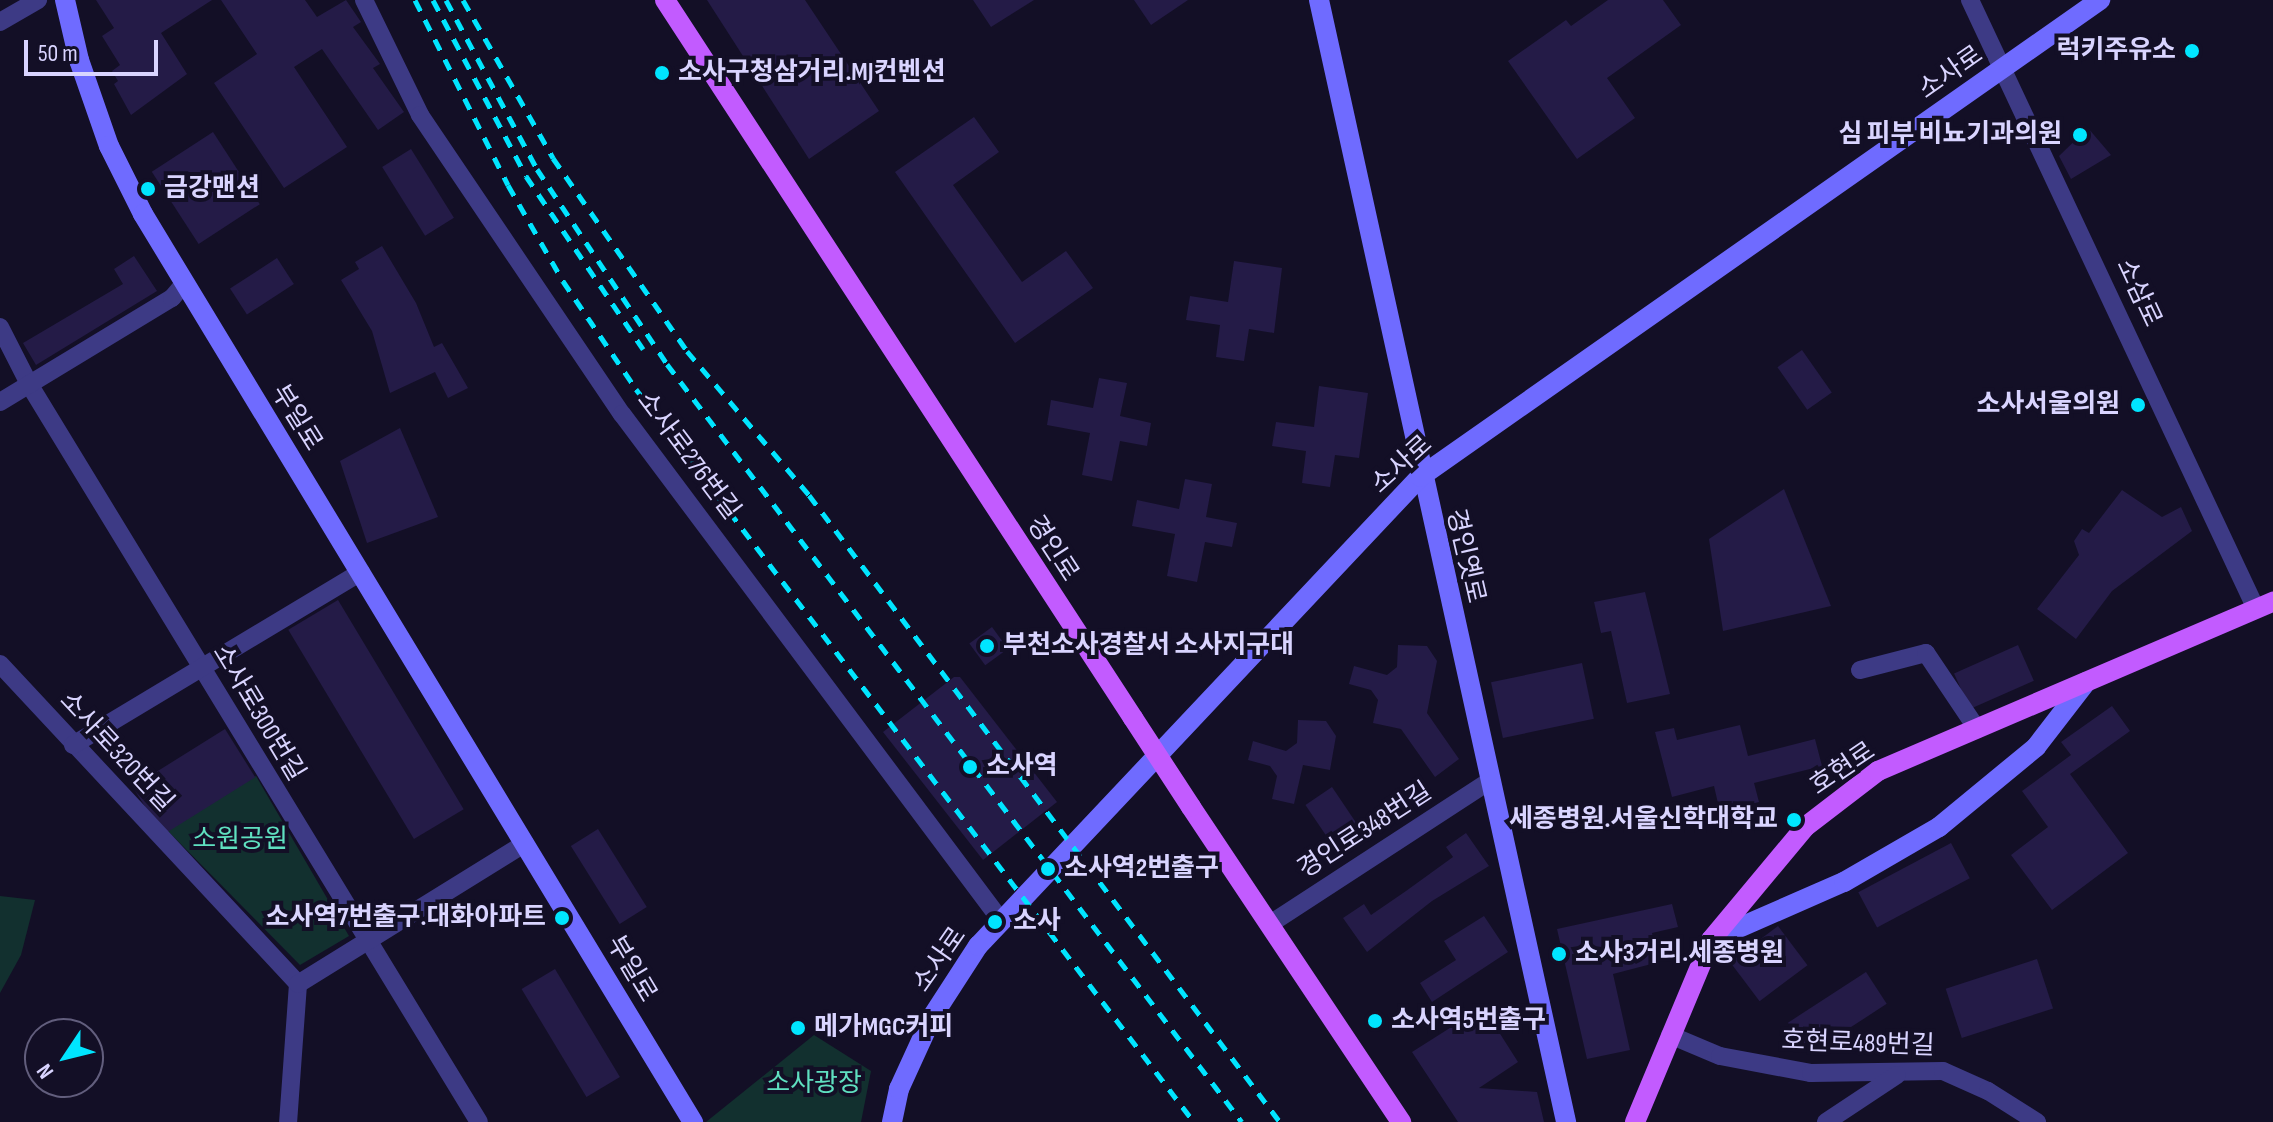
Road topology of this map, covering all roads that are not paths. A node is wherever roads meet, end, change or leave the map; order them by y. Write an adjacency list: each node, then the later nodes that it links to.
1 (38, 0): 8 (street)
2 (65, 0): 10 (street, 부일로)
3 (364, 0): 25 (street, 소사로276번길)
4 (665, 0): 26 (main road, 경인로, bridge)
5 (1319, 0): 14 (street, 경인옛로)
6 (1970, 0): 9 (street, 소삼로)
7 (2100, 0): 9 (street, 소사로)
8 (0, 22)
9 (2004, 67): 14 (street, 소사로); 16 (street, 소삼로)
10 (183, 285): 12 (street); 15 (street, 부일로)
11 (0, 327): 12 (street, 소사로300번길)
12 (29, 384): 13 (street); 18 (street, 소사로300번길)
13 (0, 402)
14 (1420, 477): 23 (street, 경인옛로); 25 (street, 소사로)
15 (361, 572): 18 (street); 24 (street, 부일로)
16 (2265, 606): 20 (main road, 호현로)
17 (0, 664): 22 (street, 소사로320번길)
18 (199, 666): 22 (street); 27 (street, 소사로300번길)
19 (1860, 670): 21 (street)
20 (2086, 682): 21 (main road, 호현로); 28 (street)
21 (1977, 729): 28 (main road, 호현로)
22 (73, 745): 29 (street, 소사로320번길)
23 (1489, 781): 26 (street, 경인로348번길); 38 (street, 경인옛로)
24 (525, 843): 27 (street); 35 (street, 부일로)
25 (1002, 922): 36 (street, 소사로)
26 (1270, 924): 37 (main road, 경인로)
27 (366, 940): 29 (street); 34 (street, 소사로300번길)
28 (1711, 940): 30 (main road, 호현로)
29 (298, 984): 33 (street)
30 (1670, 1035): 31 (street, 호현로489번길); 39 (main road, 호현로)
31 (1898, 1074): 32 (street); 40 (street, 호현로489번길)
32 (1837, 1119)
33 (288, 1122)
34 (479, 1122)
35 (693, 1122)
36 (892, 1122)
37 (1401, 1122)
38 (1566, 1122)
39 (1635, 1122)
40 (2037, 1122)

